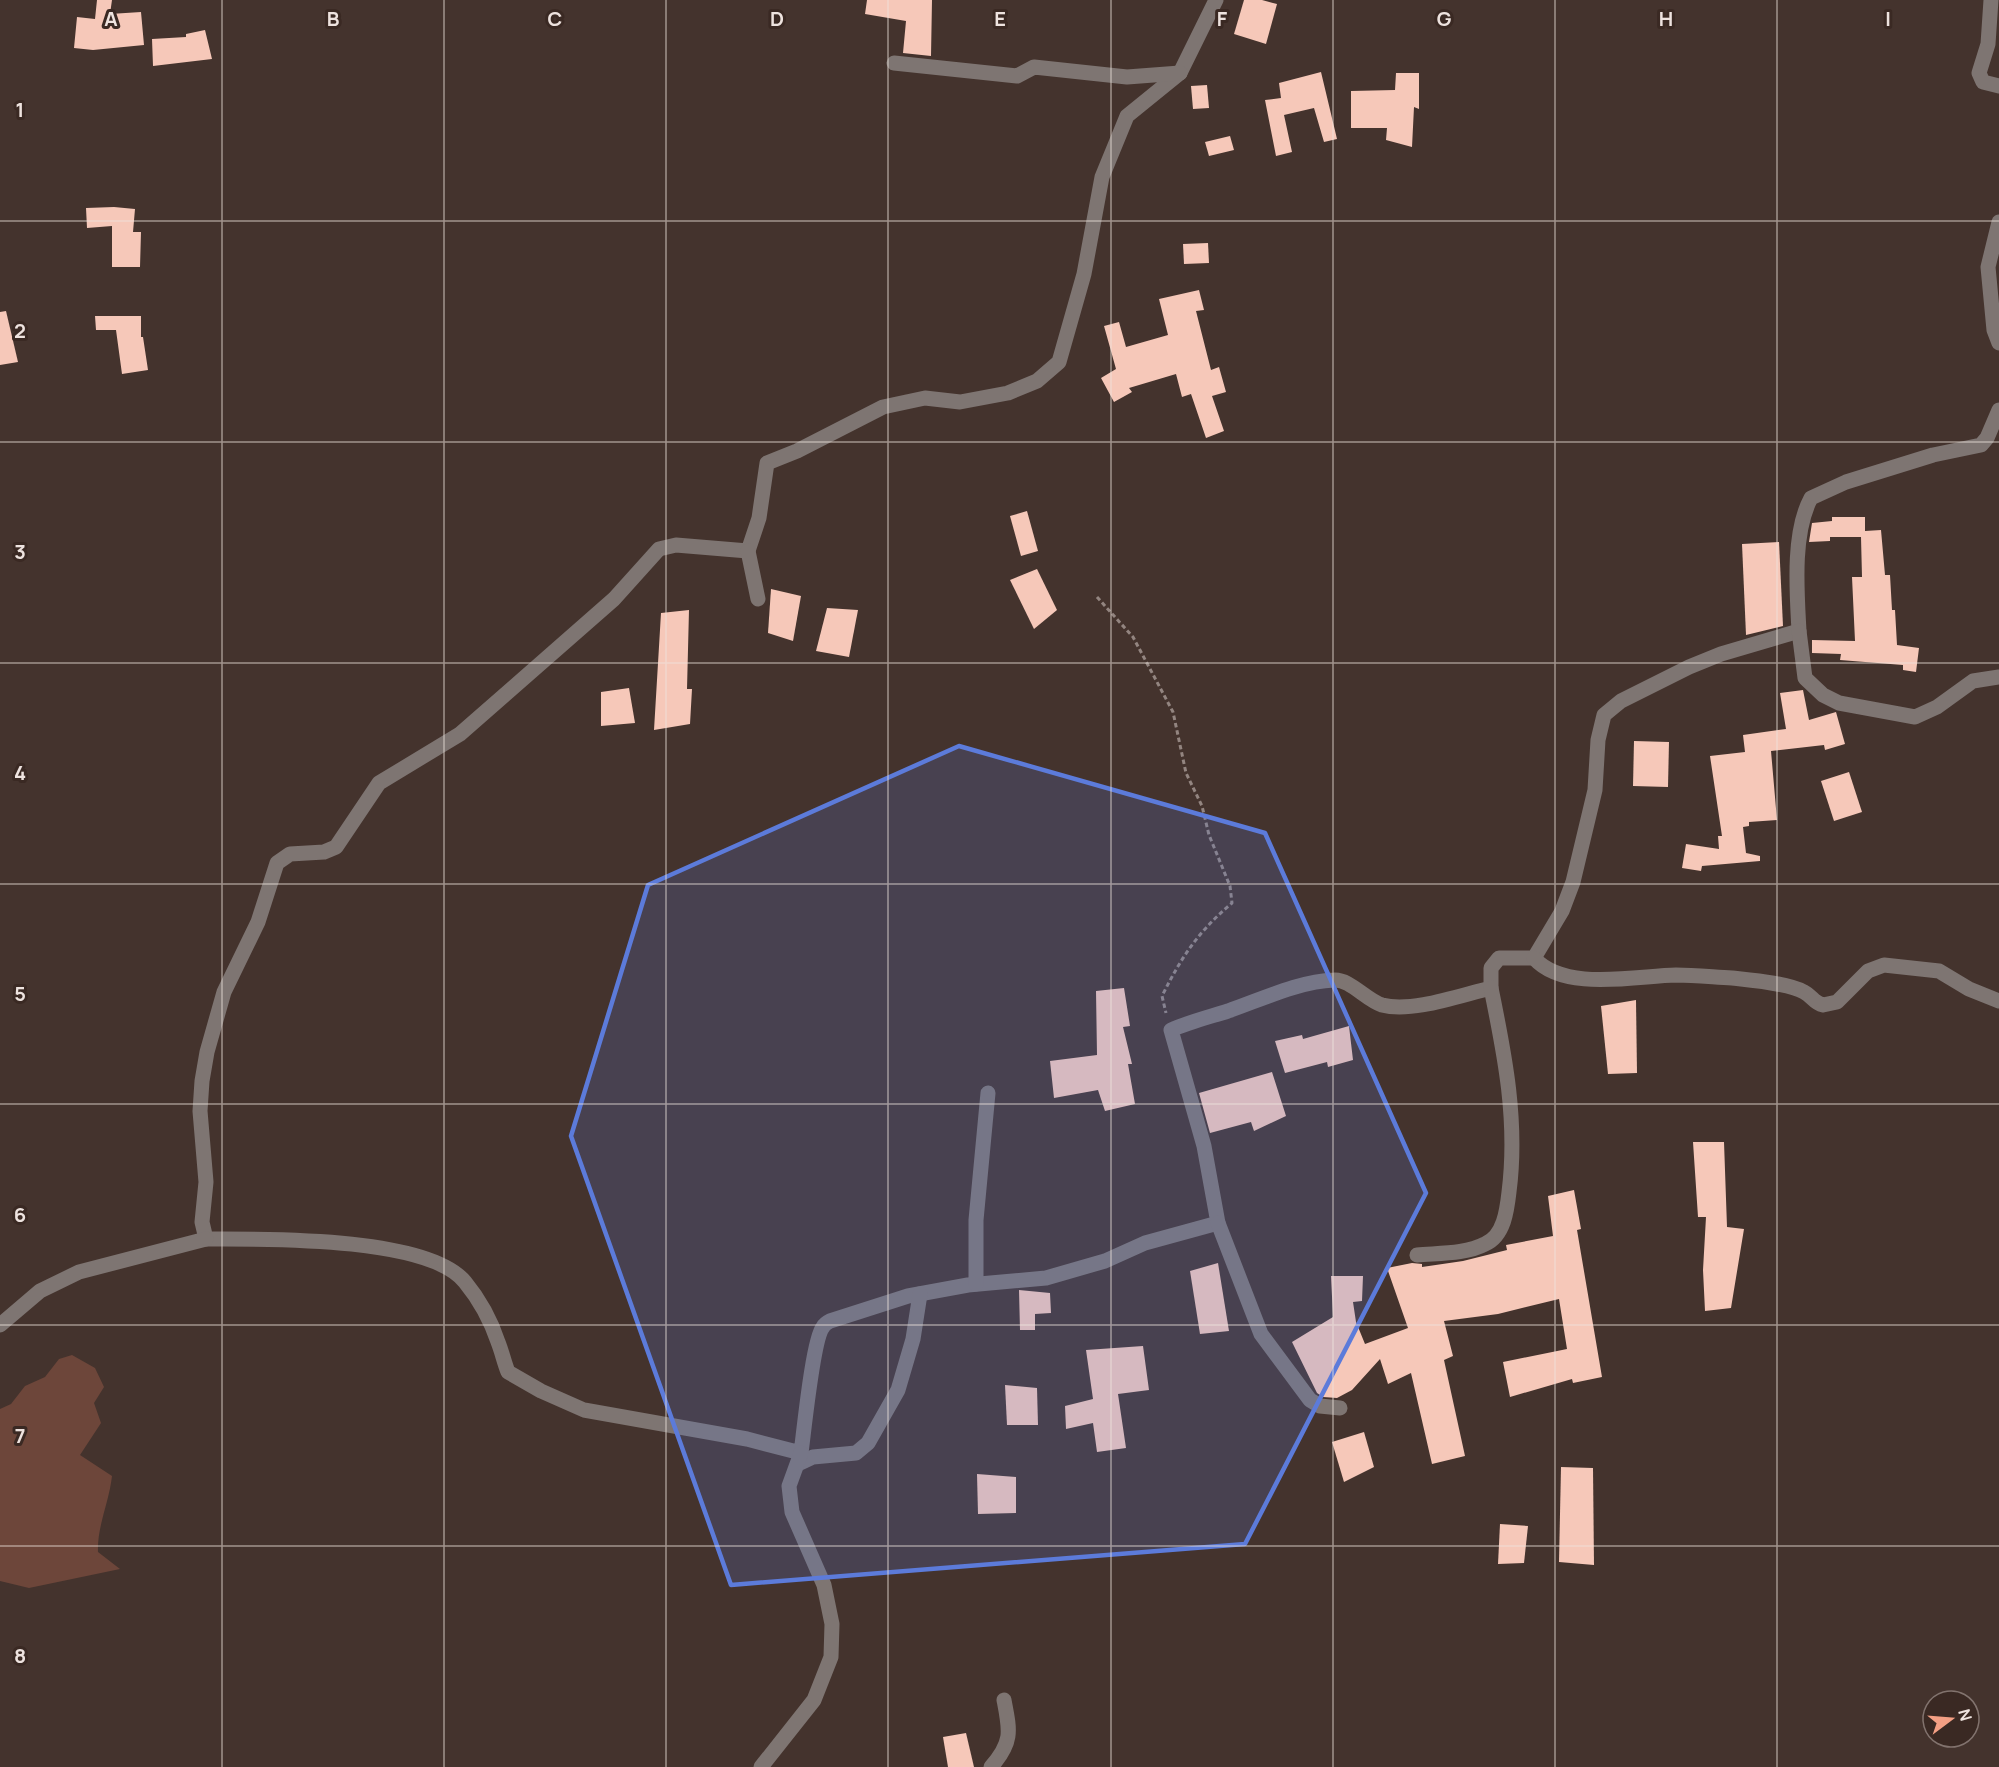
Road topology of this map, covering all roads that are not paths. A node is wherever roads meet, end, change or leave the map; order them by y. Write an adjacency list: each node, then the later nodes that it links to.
1 (1216, 0): 4 (street)
2 (1991, 0): 5 (street)
3 (894, 63): 4 (street)
4 (1180, 73): 9 (street)
5 (1999, 86)
6 (1999, 222): 7 (street)
7 (1999, 343)
8 (1999, 410): 11 (street)
9 (748, 551): 10 (street); 18 (street)
10 (758, 599)
11 (1799, 631): 12 (street); 13 (street)
12 (1999, 676)
13 (1534, 958): 14 (street); 15 (street)
14 (1491, 988): 17 (street); 19 (street)
15 (1999, 1000)
16 (988, 1094): 20 (street)
17 (1218, 1223): 20 (street); 23 (street)
18 (206, 1239): 22 (street); 24 (street)
19 (1417, 1255)
20 (976, 1284): 21 (street)
21 (920, 1294): 24 (street); 24 (street)
22 (0, 1324)
23 (1340, 1408)
24 (799, 1458): 26 (street)
25 (1004, 1700): 27 (street)
26 (761, 1767)
27 (991, 1767)

